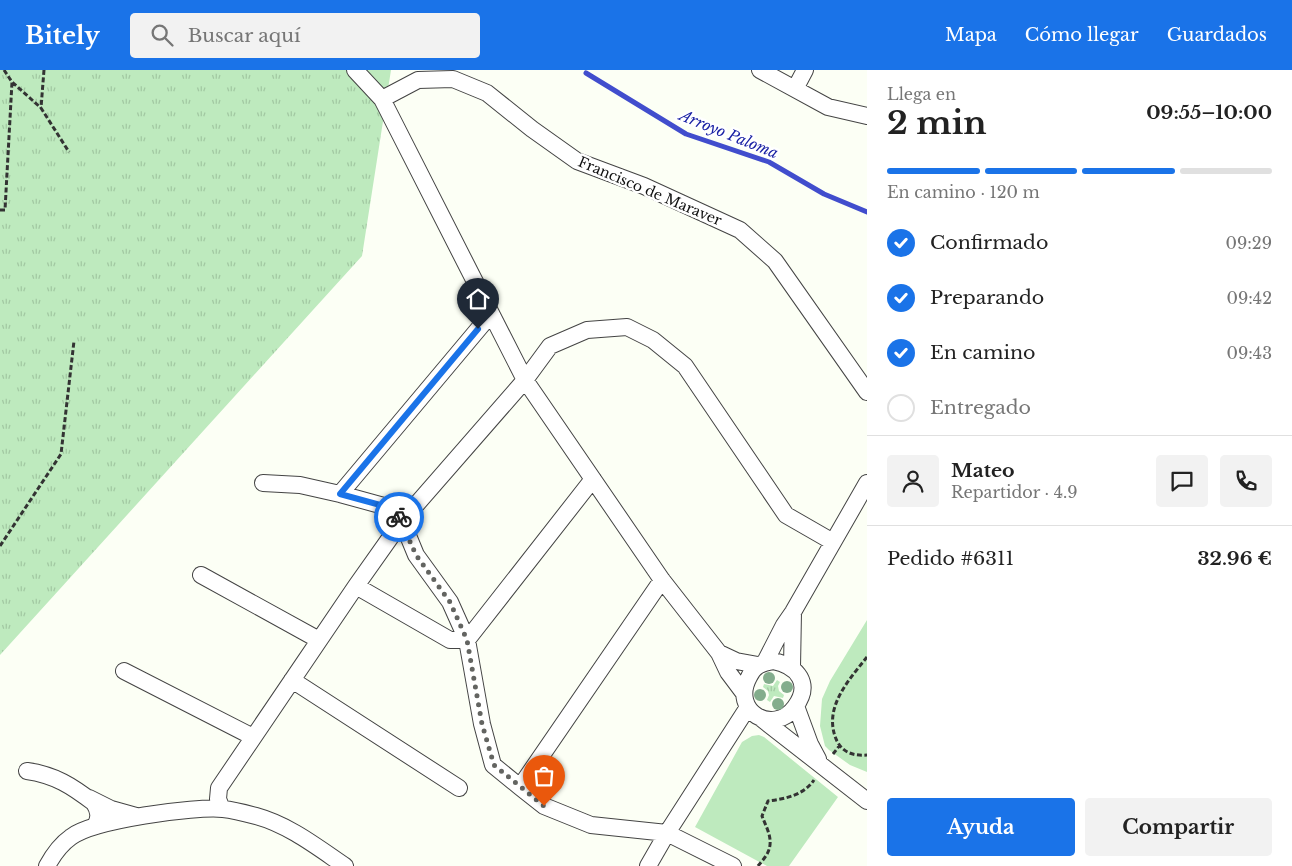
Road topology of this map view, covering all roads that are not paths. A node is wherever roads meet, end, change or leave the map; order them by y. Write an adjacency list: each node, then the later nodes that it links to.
1 (355, 70): 5 (street)
2 (760, 70): 4 (street)
3 (805, 70): 4 (street)
4 (795, 89): 6 (street)
5 (382, 99): 7 (street); 9 (street, Francisco de Maraver)
6 (867, 116)
7 (491, 314): 8 (street); 13 (street)
8 (525, 380): 10 (street); 14 (street); 15 (street)
9 (867, 392)
10 (593, 479): 17 (street); 21 (street)
11 (263, 483): 13 (street)
12 (867, 483): 15 (street)
13 (340, 494): 14 (street)
14 (402, 521): 18 (street); 21 (street)
15 (833, 542): 19 (street)
16 (201, 575): 20 (street)
17 (662, 580): 22 (street); 33 (street)
18 (356, 586): 20 (street); 21 (street)
19 (793, 612): 23 (street); 24 (street)
20 (319, 640): 26 (street)
21 (467, 640): 33 (street)
22 (719, 654): 23 (street); 27 (street)
23 (761, 664): 24 (street); 27 (street)
24 (792, 667): 28 (street)
25 (124, 671): 30 (street)
26 (292, 680): 30 (street); 34 (street)
27 (745, 700): 29 (street); 40 (street)
28 (796, 706): 29 (street); 31 (street)
29 (762, 719): 31 (street)
30 (253, 737): 37 (street)
31 (823, 766): 36 (street)
32 (27, 771): 35 (street)
33 (520, 787): 40 (street)
34 (459, 788)
35 (86, 796): 38 (street); 39 (street)
36 (867, 801)
37 (222, 809): 38 (street); 42 (street)
38 (138, 817): 39 (street)
39 (95, 826): 41 (street)
40 (667, 833): 43 (street); 44 (street)
41 (47, 866)
42 (345, 866)
43 (648, 866)
44 (733, 866)

